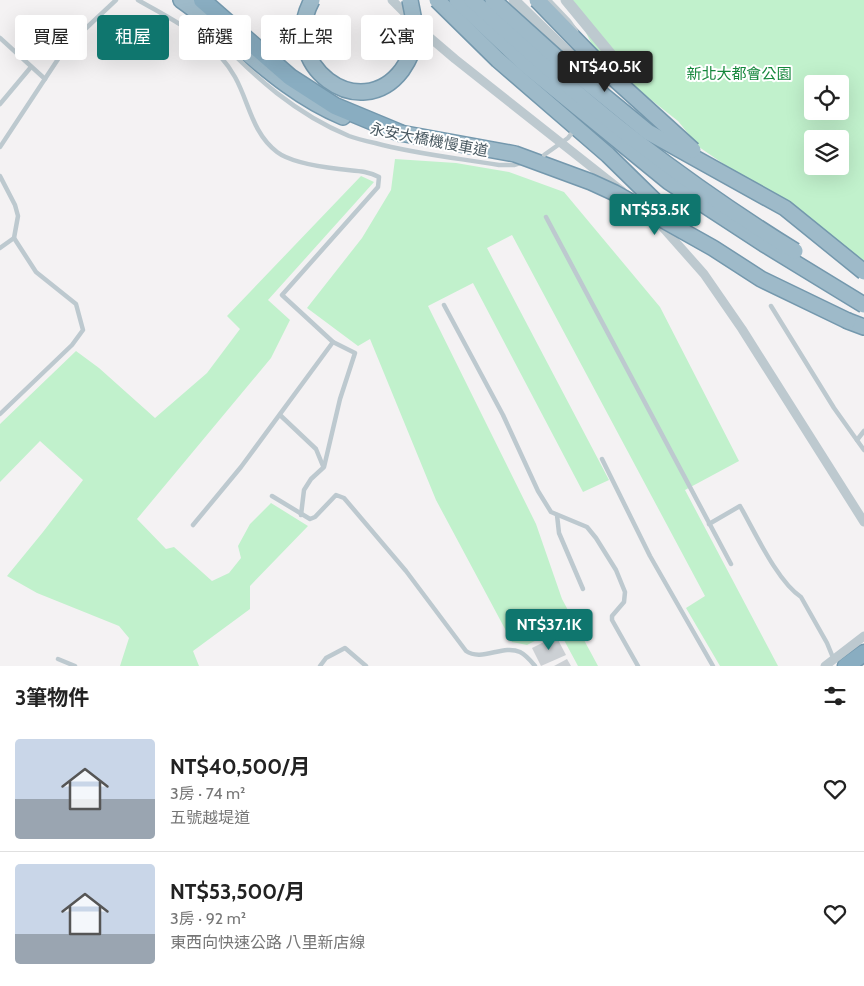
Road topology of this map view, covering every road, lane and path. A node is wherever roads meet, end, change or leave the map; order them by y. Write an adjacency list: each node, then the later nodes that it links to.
1 (116, 0): 18 (lane)
2 (138, 0): 38 (lane)
3 (202, 0): 24 (highway)
4 (312, 0): 6 (highway, bridge)
5 (392, 0): 49 (street)
6 (410, 0)
7 (437, 0): 31 (highway, bridge)
8 (457, 0): 35 (highway, bridge)
9 (472, 0): 33 (highway, bridge)
10 (493, 0): 27 (highway, bridge)
11 (514, 0): 14 (street)
12 (537, 0): 27 (highway, bridge)
13 (549, 0): 19 (lane, bridge)
14 (566, 0)
15 (179, 2): 23 (lane, 永安大橋機慢車道, bridge); 24 (highway)
16 (0, 38): 17 (lane)
17 (31, 66): 18 (lane); 21 (lane)
18 (45, 79): 25 (lane)
19 (588, 87)
20 (586, 96): 22 (lane, bridge)
21 (0, 104)
22 (580, 113)
23 (577, 122)
24 (400, 133): 31 (highway, bridge)
25 (0, 147)
26 (0, 176): 29 (lane)
27 (785, 208): 32 (highway, bridge)
28 (546, 217): 50 (lane)
29 (14, 238): 30 (lane); 39 (lane)
30 (0, 248)
31 (713, 248): 37 (highway, bridge)
32 (864, 272)
33 (864, 294)
34 (444, 305): 47 (lane)
35 (864, 305)
36 (771, 306): 42 (lane)
37 (864, 327)
38 (333, 342): 40 (lane); 45 (lane)
39 (0, 414)
40 (280, 415): 45 (lane); 51 (lane)
41 (864, 431): 42 (lane)
42 (857, 440): 43 (lane)
43 (864, 450)
44 (602, 459): 63 (lane)
45 (324, 467): 48 (lane)
46 (272, 496): 48 (lane)
47 (557, 514): 53 (lane); 62 (lane)
48 (301, 515): 61 (lane)
49 (864, 522)
50 (709, 524): 52 (lane); 57 (lane)
51 (193, 525)
52 (731, 564)
53 (583, 589)
54 (864, 636): 57 (street)
55 (864, 653): 57 (highway)
56 (58, 659): 59 (lane)
57 (840, 663): 64 (street)
58 (362, 665): 60 (lane)
59 (75, 666)
60 (320, 666)
61 (534, 666)
62 (638, 666)
63 (713, 666)
64 (825, 666)

